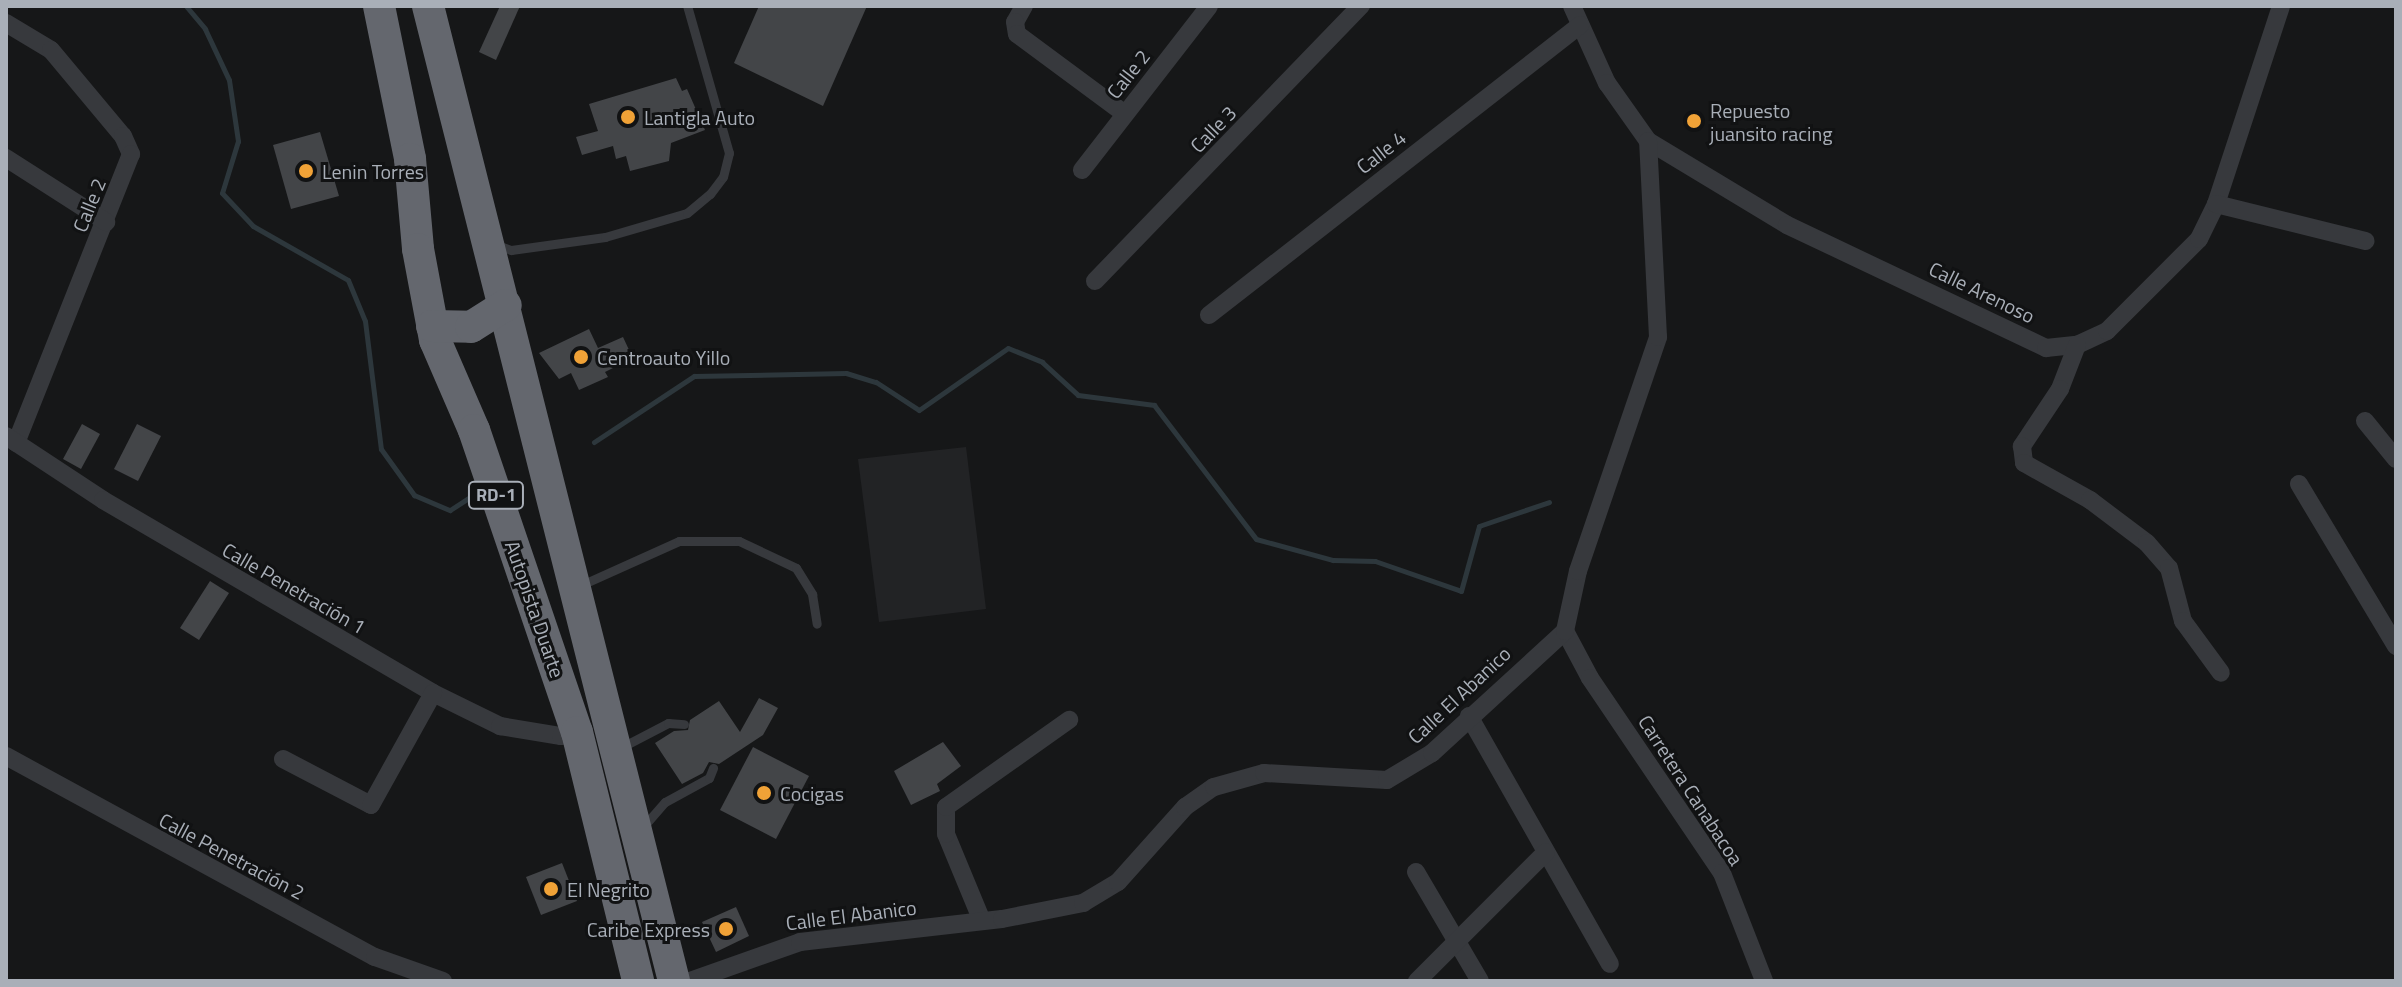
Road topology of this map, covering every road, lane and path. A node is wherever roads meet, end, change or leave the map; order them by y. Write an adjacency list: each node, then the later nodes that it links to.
1 (379, 6): 23 (highway, Autopista Duarte / RD-1)
2 (428, 6): 18 (highway, Autopista Duarte / RD-1)
3 (687, 6): 18 (lane)
4 (1024, 6): 11 (street)
5 (1209, 6): 11 (street, Calle 2)
6 (1361, 6): 19 (street, Calle 3)
7 (1572, 6): 10 (street, Calle Arenoso)
8 (2281, 6): 15 (street, Calle Arenoso)
9 (6, 23): 16 (street, Calle 2)
10 (1580, 25): 12 (street, Calle Arenoso); 21 (street, Calle 4)
11 (1125, 114): 14 (street, Calle 2)
12 (1648, 141): 24 (street, Calle Arenoso); 31 (street)
13 (6, 158): 16 (street)
14 (1082, 170)
15 (2216, 204): 17 (street); 24 (street, Calle Arenoso)
16 (106, 222): 26 (street, Calle 2)
17 (2366, 241)
18 (490, 243): 20 (highway, Autopista Duarte / RD-1)
19 (1095, 281)
20 (506, 305): 22 (highway, Autopista Duarte / RD-1); 23 (highway)
21 (1209, 315)
22 (514, 336): 23 (highway); 29 (highway, Autopista Duarte / RD-1)
23 (436, 338): 38 (highway, Autopista Duarte / RD-1)
24 (2077, 345): 33 (street)
25 (2365, 421): 27 (street)
26 (11, 440): 34 (street, Calle Penetración 1)
27 (2396, 459)
28 (2299, 484): 32 (street)
29 (572, 589): 30 (lane); 39 (highway, Autopista Duarte / RD-1)
30 (817, 624)
31 (1565, 631): 35 (street, Calle El Abanico); 55 (street, Carretera Canabacoa)
32 (2396, 646)
33 (2221, 673)
34 (433, 693): 38 (street, Calle Penetración 1); 41 (street)
35 (1469, 716): 44 (street); 46 (street, Calle El Abanico)
36 (1069, 720): 46 (street)
37 (684, 724): 39 (lane)
38 (577, 732): 50 (highway, Autopista Duarte / RD-1)
39 (614, 751): 43 (highway, Autopista Duarte / RD-1)
40 (6, 756): 49 (street, Calle Penetración 2)
41 (283, 759)
42 (713, 768): 43 (lane)
43 (636, 835): 51 (highway, Autopista Duarte / RD-1)
44 (1546, 852): 47 (street); 48 (street)
45 (1416, 872): 47 (street)
46 (982, 921): 52 (street, Calle El Abanico)
47 (1457, 941): 53 (street); 54 (street)
48 (1610, 964)
49 (443, 981)
50 (638, 981)
51 (674, 981)
52 (690, 981)
53 (1417, 981)
54 (1480, 981)
55 (1764, 981)

